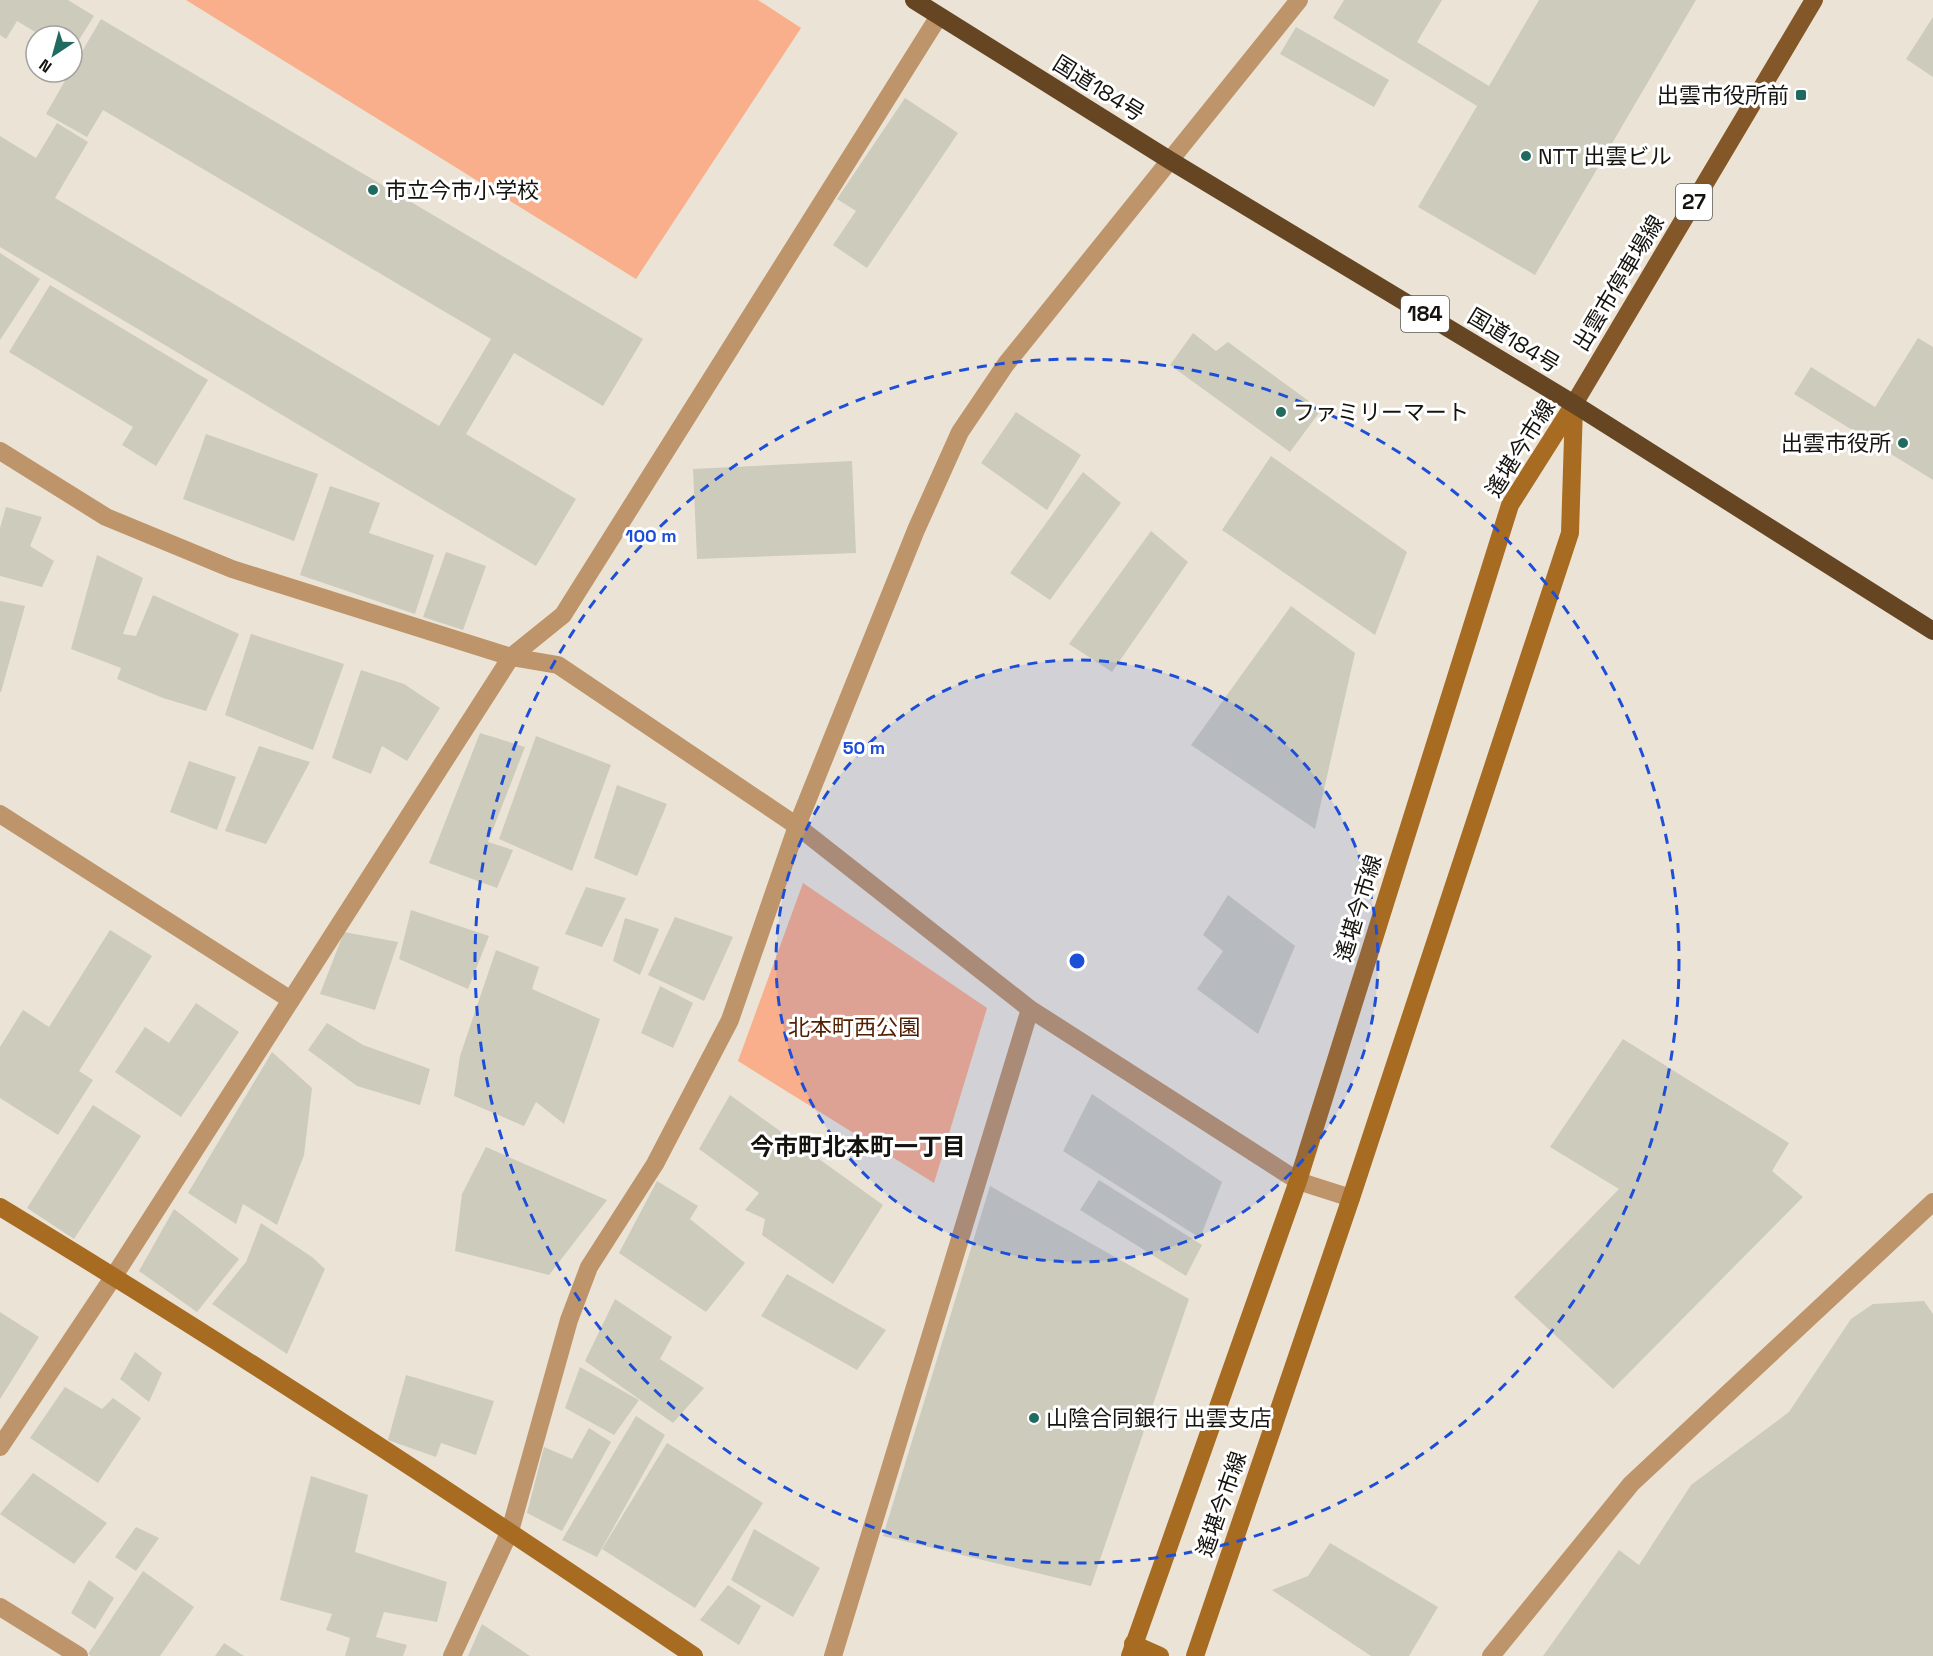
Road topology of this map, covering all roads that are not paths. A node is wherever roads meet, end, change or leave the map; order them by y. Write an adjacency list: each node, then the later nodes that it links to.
1 (914, 0): 4 (highway, 国道184号 / 184)
2 (1299, 0): 5 (street)
3 (1814, 0): 6 (main road, 出雲市停車場線 / 27)
4 (939, 16): 5 (highway, 国道184号 / 184); 9 (street)
5 (1171, 160): 6 (highway, 国道184号 / 184); 11 (street)
6 (1574, 404): 8 (highway, 国道184号 / 184); 14 (main road, 遙堪今市線); 15 (main road, 遙堪今市線)
7 (0, 451): 9 (street)
8 (1933, 631)
9 (511, 657): 11 (street); 12 (street)
10 (0, 814): 12 (street)
11 (797, 826): 13 (street); 20 (street)
12 (291, 1000): 18 (street)
13 (1030, 1009): 14 (street); 26 (street)
14 (1298, 1181): 15 (street); 22 (main road, 遙堪今市線)
15 (1351, 1198): 28 (main road, 遙堪今市線)
16 (1933, 1202): 29 (street)
17 (0, 1207): 18 (main road)
18 (114, 1276): 19 (street); 20 (main road)
19 (0, 1447)
20 (510, 1531): 24 (street); 25 (main road)
21 (0, 1607): 23 (street)
22 (1132, 1650): 27 (main road)
23 (79, 1656)
24 (452, 1656)
25 (694, 1656)
26 (833, 1656)
27 (1160, 1656)
28 (1195, 1656)
29 (1491, 1656)

